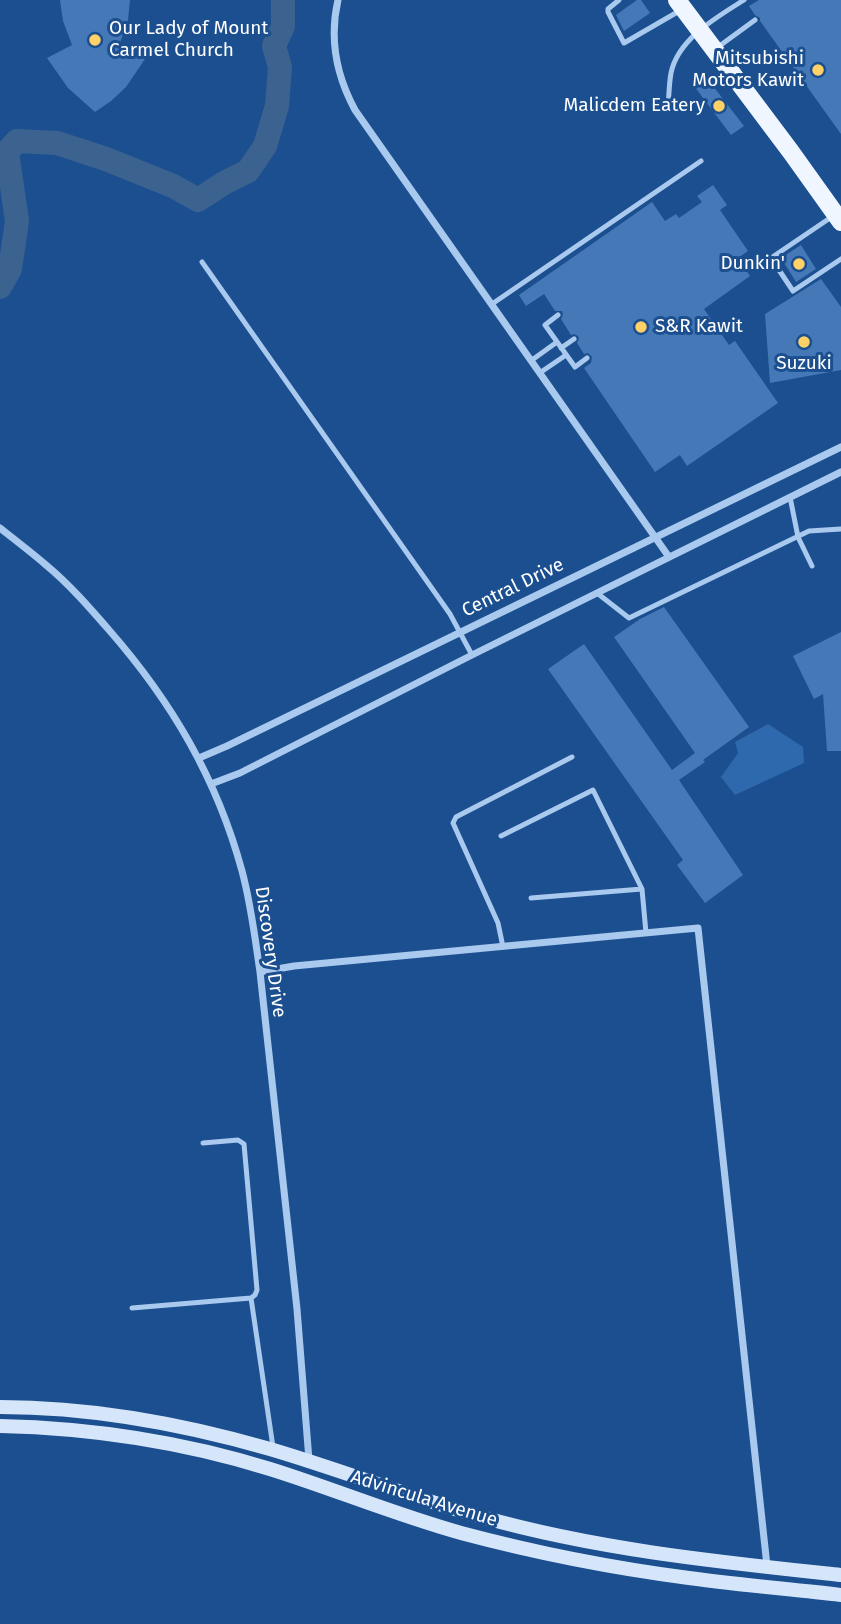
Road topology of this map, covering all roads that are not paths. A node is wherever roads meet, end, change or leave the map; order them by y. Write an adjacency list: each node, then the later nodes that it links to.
1 (338, 0): 13 (street)
2 (619, 0): 4 (lane)
3 (744, 0): 6 (lane)
4 (681, 4): 6 (main road)
5 (755, 20): 7 (lane)
6 (700, 29): 7 (main road); 8 (lane)
7 (715, 49): 10 (main road)
8 (668, 107)
9 (701, 161): 13 (lane)
10 (838, 218): 11 (lane)
11 (841, 259)
12 (202, 262): 31 (lane)
13 (492, 304): 19 (street)
14 (558, 315): 16 (lane)
15 (574, 339): 16 (lane)
16 (559, 345): 17 (lane); 19 (lane)
17 (566, 355): 18 (lane); 20 (lane)
18 (587, 358)
19 (531, 360): 20 (street)
20 (541, 372): 26 (street)
21 (841, 447): 26 (street, Central Drive)
22 (841, 472): 23 (street)
23 (790, 497): 27 (lane); 28 (street)
24 (0, 528): 34 (street, Discovery Drive)
25 (841, 529): 27 (lane)
26 (656, 536): 28 (street); 31 (street, Central Drive)
27 (798, 537): 29 (lane); 30 (lane)
28 (669, 557): 30 (street)
29 (812, 566)
30 (597, 593): 32 (street)
31 (459, 632): 32 (lane); 34 (street, Central Drive)
32 (472, 655): 35 (street)
33 (572, 757): 40 (lane)
34 (199, 758): 35 (street, Discovery Drive)
35 (211, 784): 41 (street, Discovery Drive)
36 (501, 836): 37 (lane)
37 (642, 889): 38 (lane); 39 (lane)
38 (531, 898)
39 (646, 933): 40 (street); 49 (street)
40 (503, 947): 41 (street)
41 (260, 972): 48 (street, Discovery Drive)
42 (204, 1143): 43 (lane)
43 (251, 1298): 44 (lane); 47 (lane)
44 (132, 1308)
45 (0, 1407): 47 (main road, Advincula Avenue)
46 (0, 1426): 51 (main road, Advincula Avenue)
47 (273, 1450): 48 (main road, Advincula Avenue)
48 (310, 1462): 49 (main road, Advincula Avenue)
49 (767, 1567): 50 (main road, Advincula Avenue)
50 (841, 1575)
51 (841, 1595)

